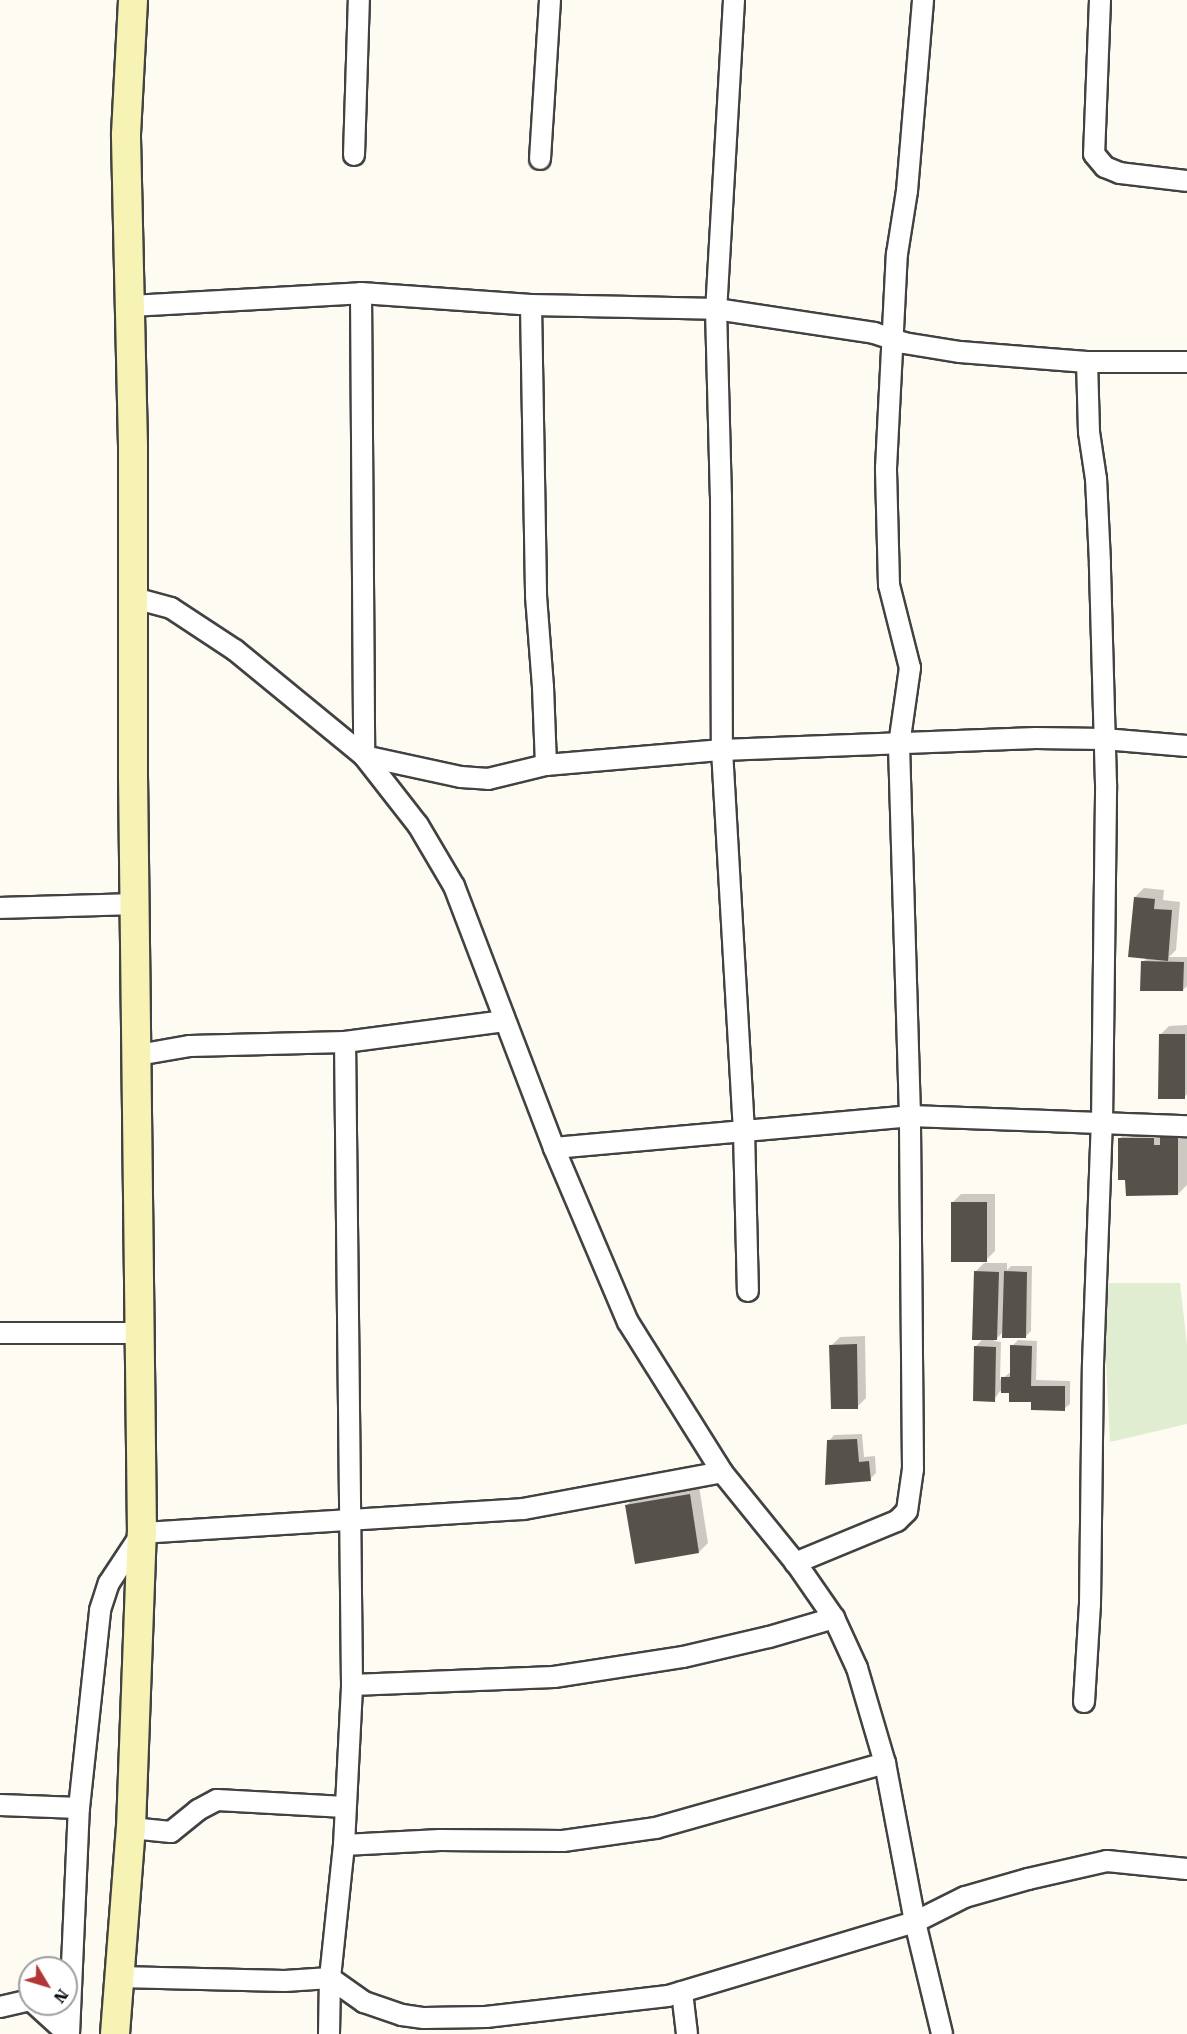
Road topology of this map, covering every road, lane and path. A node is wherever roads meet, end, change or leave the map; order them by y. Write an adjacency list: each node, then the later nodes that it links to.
1 (133, 0): 12 (street)
2 (359, 0): 7 (street)
3 (550, 0): 8 (street)
4 (734, 0): 13 (street)
5 (923, 0): 14 (street)
6 (1101, 0): 9 (street)
7 (354, 155)
8 (540, 159)
9 (1187, 181)
10 (361, 293): 11 (street); 12 (street); 22 (street)
11 (531, 305): 13 (street); 23 (street)
12 (131, 306): 17 (street)
13 (716, 309): 14 (street); 21 (street)
14 (894, 339): 15 (street); 19 (street)
15 (1087, 362): 16 (street); 18 (street)
16 (1187, 362)
17 (134, 598): 22 (street); 24 (street)
18 (1104, 739): 19 (street); 20 (street); 30 (street)
19 (899, 745): 21 (street); 29 (street)
20 (1187, 746)
21 (722, 750): 23 (street); 32 (street)
22 (364, 756): 23 (street); 26 (street)
23 (546, 765)
24 (135, 904): 25 (street); 28 (street)
25 (0, 908)
26 (505, 1021): 27 (street); 33 (street)
27 (345, 1042): 28 (street); 38 (street)
28 (138, 1055): 36 (street)
29 (910, 1116): 30 (street); 32 (street); 40 (street)
30 (1102, 1123): 31 (street); 43 (street)
31 (1187, 1126)
32 (744, 1131): 33 (street); 34 (street)
33 (554, 1148): 37 (street)
34 (748, 1291)
35 (0, 1333): 36 (street)
36 (142, 1333): 39 (street)
37 (722, 1472): 38 (street); 40 (street)
38 (348, 1520): 39 (street); 42 (street)
39 (142, 1533): 47 (street); 48 (street)
40 (795, 1563): 41 (street)
41 (834, 1618): 42 (street); 44 (street)
42 (352, 1684): 46 (street)
43 (1084, 1702)
44 (885, 1763): 49 (street); 51 (street)
45 (0, 1805): 47 (street)
46 (345, 1807): 48 (street); 49 (street)
47 (79, 1808): 52 (street)
48 (131, 1828): 54 (street)
49 (344, 1845): 55 (street)
50 (1187, 1869): 51 (street)
51 (915, 1922): 56 (street); 65 (street)
52 (73, 1949): 53 (street); 61 (street)
53 (67, 1956)
54 (119, 1977): 55 (street); 62 (street)
55 (330, 1978): 60 (street); 63 (street)
56 (682, 1992): 60 (street); 64 (street)
57 (18, 2003): 58 (street)
58 (0, 2007)
59 (48, 2016): 61 (street)
60 (487, 2026)
61 (68, 2034)
62 (115, 2034)
63 (329, 2034)
64 (687, 2034)
65 (942, 2034)

